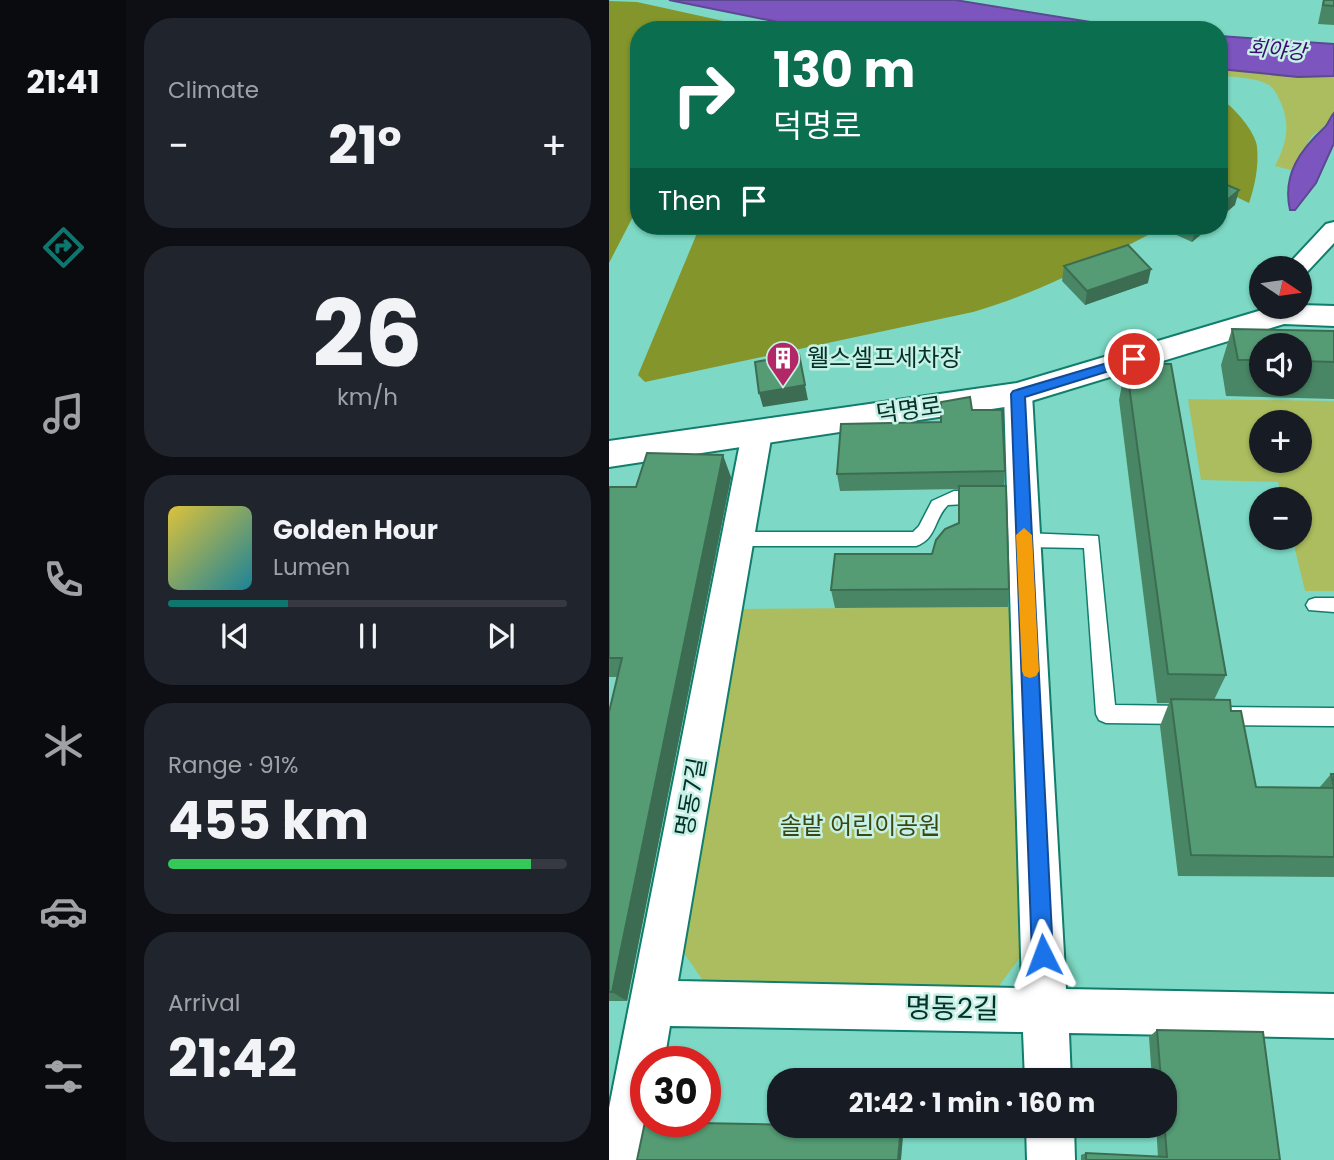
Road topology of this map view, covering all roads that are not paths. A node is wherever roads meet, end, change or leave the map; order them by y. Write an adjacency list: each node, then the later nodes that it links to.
1 (1334, 229): 2 (street)
2 (1308, 256)
3 (1313, 314): 4 (street, 덕명로)
4 (1334, 317)
5 (1254, 319): 6 (street, 덕명로)
6 (1018, 394): 7 (street, 덕명로); 9 (street)
7 (757, 433): 8 (street, 덕명로); 10 (street, 명동7길)
8 (609, 454)
9 (1010, 497): 10 (lane); 11 (street)
10 (737, 539): 15 (street, 명동7길)
11 (1024, 540): 14 (lane); 16 (street)
12 (1315, 605): 13 (lane)
13 (1334, 605)
14 (1334, 718)
15 (653, 1003): 16 (street, 명동2길); 20 (street, 명동7길)
16 (1045, 1010): 17 (street, 명동2길); 18 (street)
17 (1334, 1016)
18 (1047, 1068)
19 (1050, 1138): 21 (street)
20 (623, 1160)
21 (1051, 1160)

